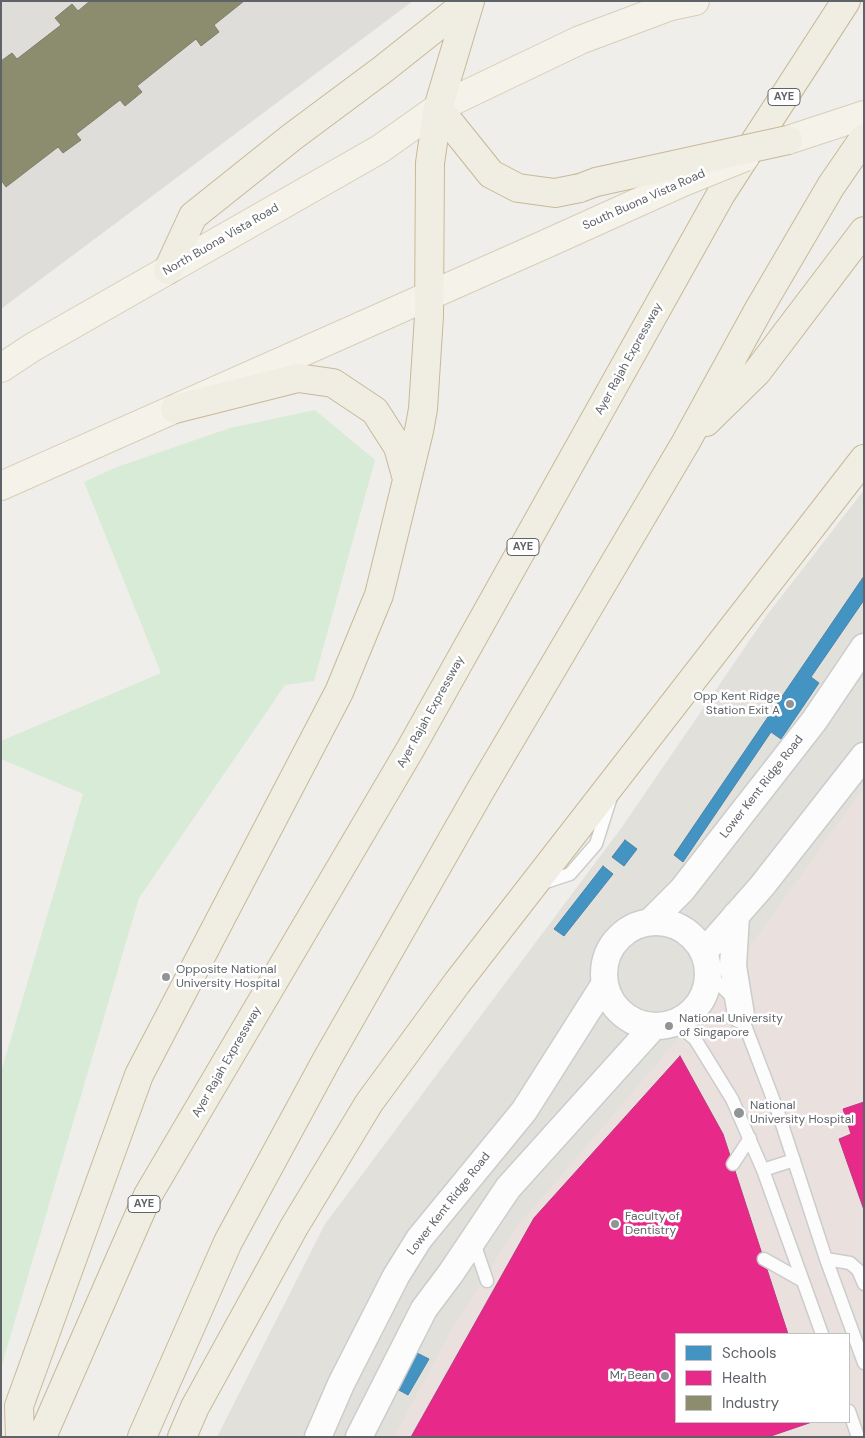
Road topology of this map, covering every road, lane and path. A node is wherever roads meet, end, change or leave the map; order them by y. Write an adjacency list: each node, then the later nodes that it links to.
1 (470, 1): 4 (highway); 9 (highway)
2 (846, 1): 39 (highway, Ayer Rajah Expressway / AYE)
3 (683, 4): 4 (main road)
4 (438, 108): 7 (highway, bridge); 9 (main road, North Buona Vista Road); 10 (highway)
5 (864, 115): 7 (main road, South Buona Vista Road)
6 (864, 138): 13 (highway)
7 (788, 140): 10 (main road, South Buona Vista Road, bridge)
8 (864, 231): 13 (highway)
9 (168, 270): 11 (main road, North Buona Vista Road)
10 (429, 298): 12 (main road); 15 (highway)
11 (1, 368)
12 (175, 409): 15 (highway); 16 (main road)
13 (686, 442): 40 (highway)
14 (864, 459): 41 (highway)
15 (407, 479): 38 (highway)
16 (1, 486)
17 (864, 646): 20 (street, Lower Kent Ridge Road)
18 (864, 756): 19 (street)
19 (736, 915): 21 (street); 23 (street)
20 (651, 921): 21 (street); 22 (street, Lower Kent Ridge Road)
21 (706, 962): 23 (lane); 24 (street)
22 (604, 985): 24 (street, Lower Kent Ridge Road); 42 (street, Lower Kent Ridge Road)
23 (741, 1015): 26 (lane)
24 (664, 1025): 25 (lane); 29 (street)
25 (750, 1138): 27 (lane); 28 (lane)
26 (794, 1160): 28 (lane); 30 (lane)
27 (733, 1164)
28 (763, 1170): 33 (lane)
29 (473, 1240): 32 (lane); 43 (street)
30 (826, 1258): 34 (lane); 36 (lane)
31 (764, 1259): 33 (lane)
32 (487, 1281)
33 (803, 1281): 35 (lane)
34 (864, 1284)
35 (822, 1333)
36 (864, 1363)
37 (850, 1414): 44 (lane)
38 (20, 1437)
39 (42, 1437)
40 (142, 1437)
41 (182, 1437)
42 (318, 1437)
43 (359, 1437)
44 (858, 1437)

